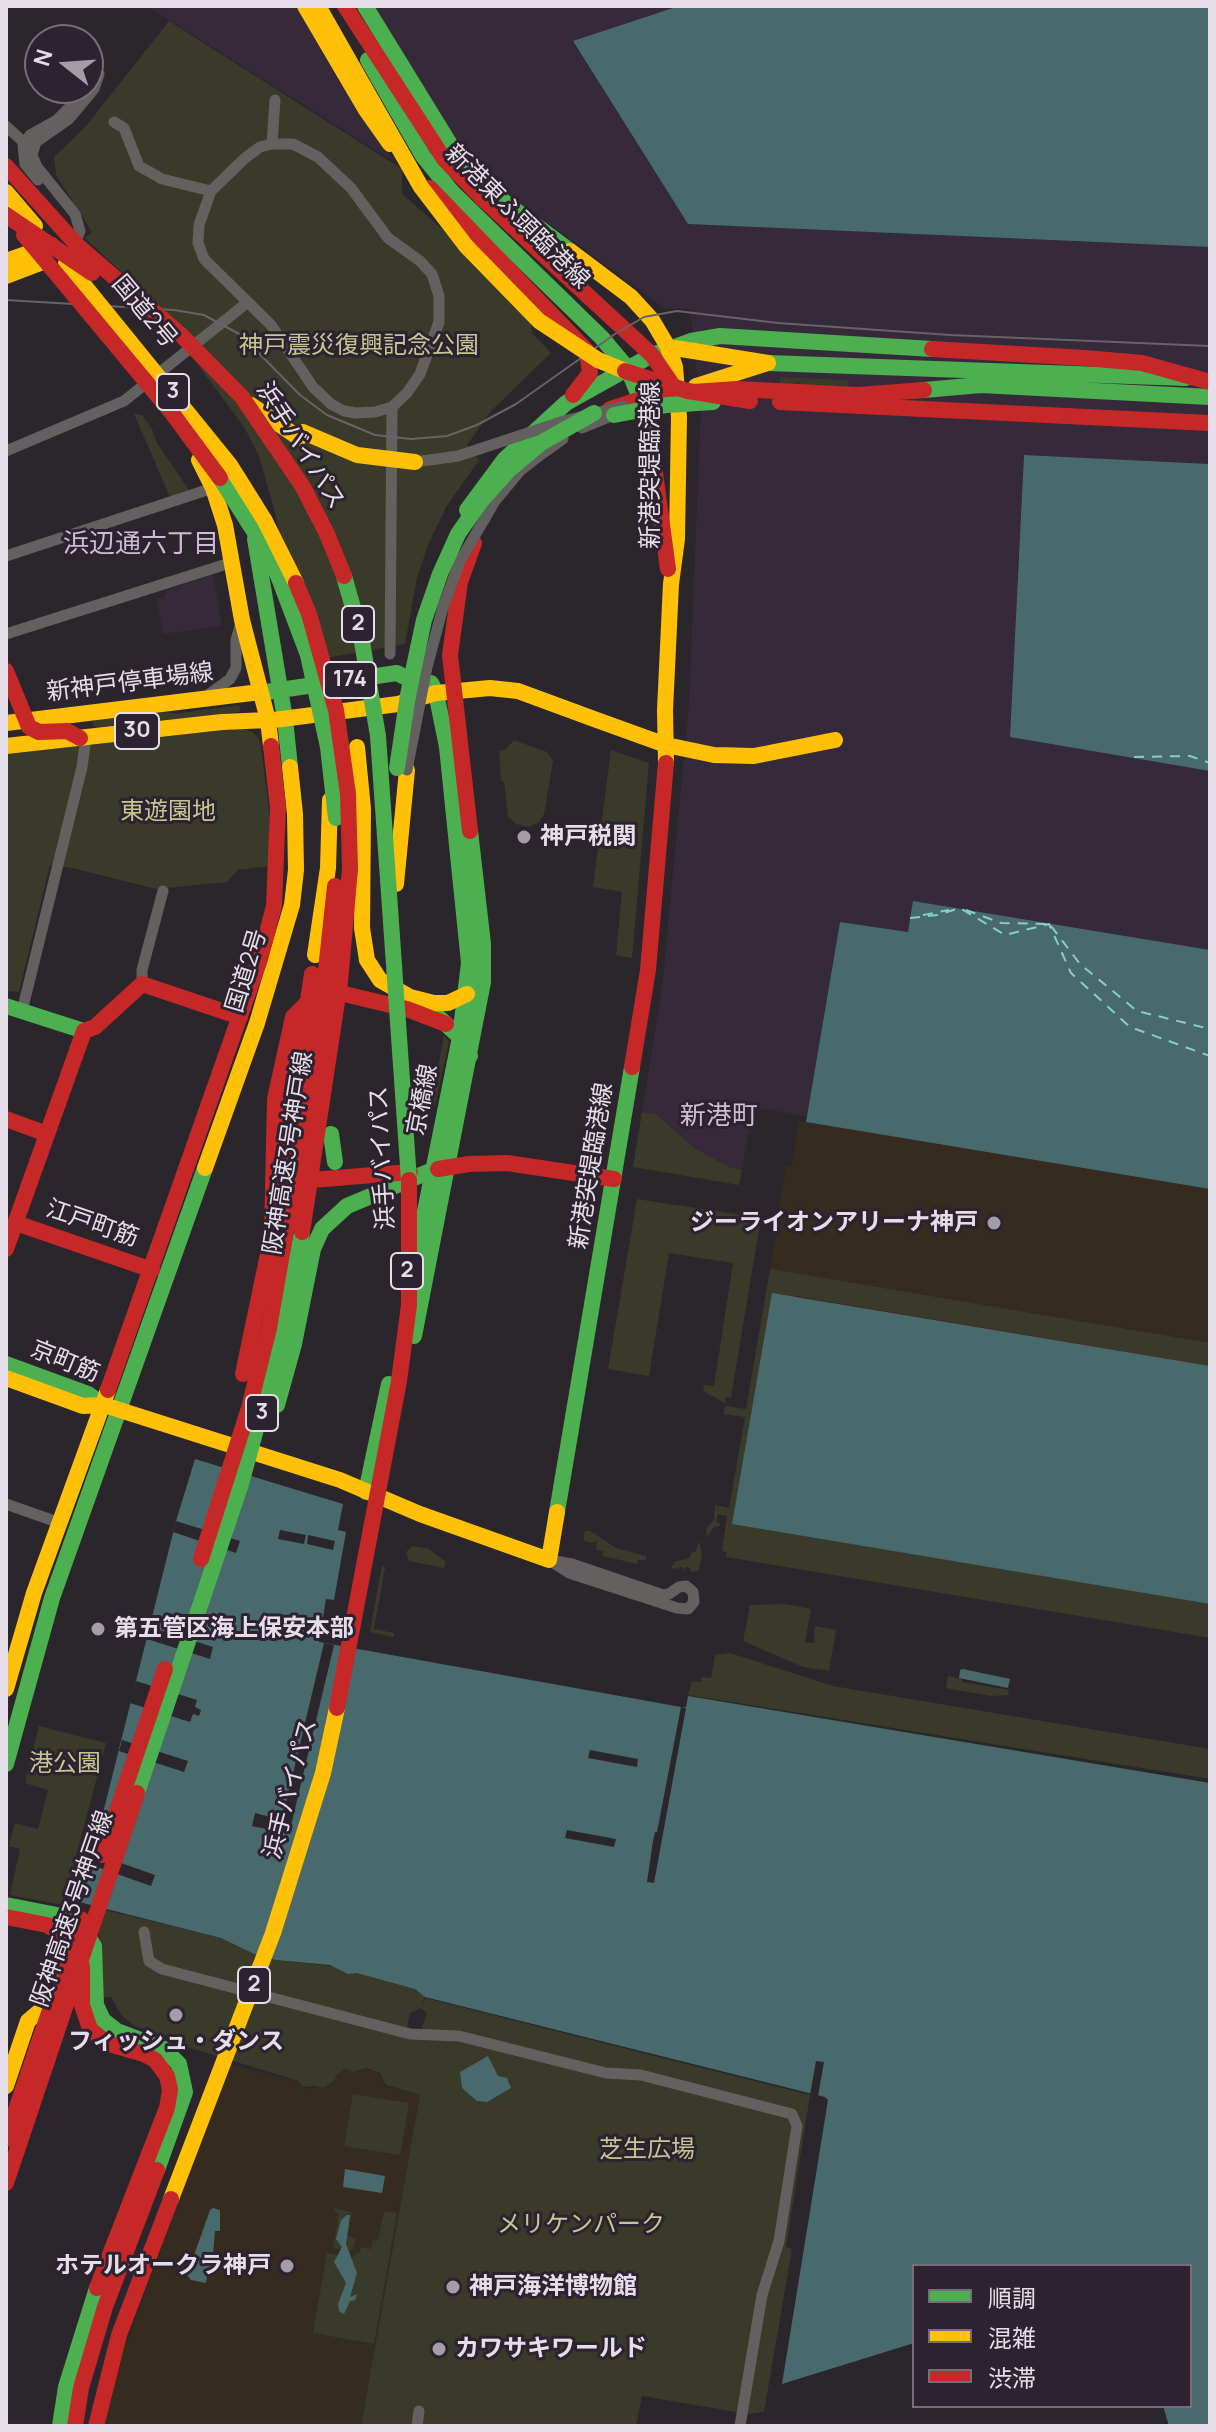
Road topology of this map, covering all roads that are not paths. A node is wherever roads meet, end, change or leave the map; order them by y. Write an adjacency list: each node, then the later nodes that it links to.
1 (305, 6): 35 (main road, bridge)
2 (318, 6): 33 (main road, bridge)
3 (326, 6): 33 (main road, bridge)
4 (337, 6): 27 (main road, 新港東ふ頭臨港線)
5 (345, 6): 24 (main road)
6 (365, 6): 23 (main road, 新港東ふ頭臨港線)
7 (275, 100): 12 (street)
8 (73, 104): 13 (street)
9 (82, 104): 13 (street)
10 (114, 122): 16 (street)
11 (6, 126): 13 (street)
12 (272, 144): 16 (street); 36 (street)
13 (29, 146): 18 (street)
14 (6, 166): 26 (main road, 浜手バイパス / 2, bridge)
15 (6, 190): 18 (main road, 国道2号); 48 (main road, 阪神高速3号神戸線 / 3, bridge)
16 (211, 191): 22 (street)
17 (6, 216): 19 (main road, 国道2号); 26 (main road, 浜手バイパス / 2, bridge); 65 (main road, 阪神高速3号神戸線 / 3, bridge)
18 (58, 249): 19 (main road); 28 (main road, 国道2号)
19 (36, 257): 20 (main road); 21 (main road); 30 (main road, 国道2号)
20 (6, 261)
21 (6, 276)
22 (248, 302): 28 (street); 36 (street)
23 (668, 347): 24 (main road); 25 (main road); 29 (main road, bridge); 31 (main road, 新港突堤臨港線)
24 (652, 355): 27 (main road); 31 (main road)
25 (768, 363): 29 (main road); 31 (main road)
26 (212, 368): 41 (main road, bridge); 43 (main road, bridge); 68 (main road, 浜手バイパス / 2, bridge); 69 (main road, 浜手バイパス / 2, bridge)
27 (628, 369): 34 (main road, 新港突堤臨港線); 35 (main road)
28 (163, 372): 30 (street); 53 (main road, 国道2号)
29 (1210, 380)
30 (142, 387): 42 (street); 44 (main road, 国道2号)
31 (678, 393): 32 (main road); 34 (main road, 京橋線); 47 (main road, 新港突堤臨港線)
32 (1210, 397)
33 (750, 398): 37 (street, bridge); 38 (main road, bridge); 39 (main road); 40 (main road)
34 (641, 399): 47 (main road, 新港突堤臨港線); 54 (main road, 京橋線)
35 (566, 403): 56 (main road, 京橋線)
36 (392, 407): 51 (street)
37 (594, 413): 43 (street, bridge); 68 (main road, bridge)
38 (614, 415): 41 (street, bridge); 66 (street, bridge)
39 (1210, 416)
40 (1210, 423)
41 (299, 438)
42 (6, 451)
43 (415, 462)
44 (213, 488): 45 (street); 46 (main road, 国道2号)
45 (6, 556)
46 (233, 562): 49 (main road, 国道2号); 50 (street)
47 (671, 584): 63 (main road, 新港突堤臨港線)
48 (309, 614): 70 (main road, 阪神高速3号神戸線 / 3, bridge); 73 (main road, 3, bridge)
49 (242, 620): 55 (main road, 国道2号); 57 (street)
50 (6, 634)
51 (390, 654)
52 (6, 671): 58 (main road)
53 (278, 691): 55 (main road, 174); 56 (main road, 174); 59 (main road, 国道2号)
54 (455, 691): 56 (main road, 174); 63 (main road, 174); 81 (main road, 京橋線)
55 (260, 692): 57 (main road, 新神戸停車場線 / 30); 59 (main road, 国道2号)
56 (436, 693): 59 (main road, 174); 72 (main road, 京橋線)
57 (200, 700): 58 (main road, 新神戸停車場線 / 30)
58 (29, 720): 60 (main road, 新神戸停車場線 / 30); 61 (main road)
59 (276, 720): 61 (main road, 新神戸停車場線 / 30); 77 (main road, 国道2号); 93 (main road, 国道2号)
60 (6, 723)
61 (83, 737): 64 (main road, 新神戸停車場線 / 30); 76 (street)
62 (835, 740): 63 (main road)
63 (666, 745): 87 (main road, 新港突堤臨港線)
64 (6, 746)
65 (328, 747): 82 (main road, 3, bridge); 98 (main road, 阪神高速3号神戸線 / 3, bridge)
66 (407, 770): 69 (main road, bridge)
67 (163, 891): 71 (street)
68 (388, 915): 114 (main road, 浜手バイパス / 2, bridge)
69 (395, 960): 114 (main road, 浜手バイパス / 2, bridge)
70 (340, 982): 85 (main road, bridge); 98 (main road, 阪神高速3号神戸線 / 3, bridge)
71 (142, 984): 77 (main road); 79 (main road)
72 (467, 994): 74 (main road); 80 (main road, 京橋線)
73 (408, 1003): 74 (main road, 3); 75 (main road); 78 (main road, 3); 82 (main road, 3)
74 (448, 1003): 75 (main road)
75 (427, 1008): 78 (main road)
76 (14, 1009): 79 (main road)
77 (240, 1017): 90 (main road, 国道2号)
78 (446, 1024): 80 (main road, 3)
79 (84, 1031): 84 (main road)
80 (460, 1037): 81 (main road, 3); 86 (main road, 京橋線)
81 (470, 1056): 86 (main road, 京橋線)
82 (284, 1102): 86 (main road, 3); 98 (main road, 3, bridge)
83 (6, 1119): 84 (main road)
84 (47, 1134): 88 (main road)
85 (335, 1162)
86 (440, 1169): 87 (main road); 94 (main road, 京橋線); 98 (main road, 3, bridge)
87 (614, 1179): 97 (main road, 新港突堤臨港線)
88 (16, 1223): 89 (main road); 90 (main road, 江戸町筋)
89 (7, 1242)
90 (152, 1270): 93 (main road, 国道2号)
91 (6, 1364): 93 (main road, 京町筋)
92 (6, 1378): 93 (main road, 京町筋)
93 (112, 1408): 94 (main road); 96 (main road, 国道2号); 101 (main road, 国道2号)
94 (374, 1495): 97 (main road)
95 (6, 1504): 96 (street)
96 (60, 1523): 99 (main road, 国道2号)
97 (549, 1560): 97 (street)
98 (205, 1570): 108 (main road, 阪神高速3号神戸線 / 3, bridge); 109 (main road, 阪神高速3号神戸線 / 3, bridge)
99 (14, 1632): 100 (main road, 国道2号)
100 (6, 1689)
101 (7, 1758)
102 (6, 1905): 107 (main road)
103 (6, 1917): 105 (main road)
104 (144, 1932): 116 (street)
105 (82, 1992): 106 (main road); 107 (main road)
106 (6, 2086)
107 (165, 2132): 110 (main road)
108 (6, 2139)
109 (6, 2183)
110 (91, 2327): 112 (main road); 113 (main road)
111 (419, 2411): 115 (street)
112 (60, 2426)
113 (75, 2426)
114 (94, 2426)
115 (417, 2426)
116 (740, 2426)

